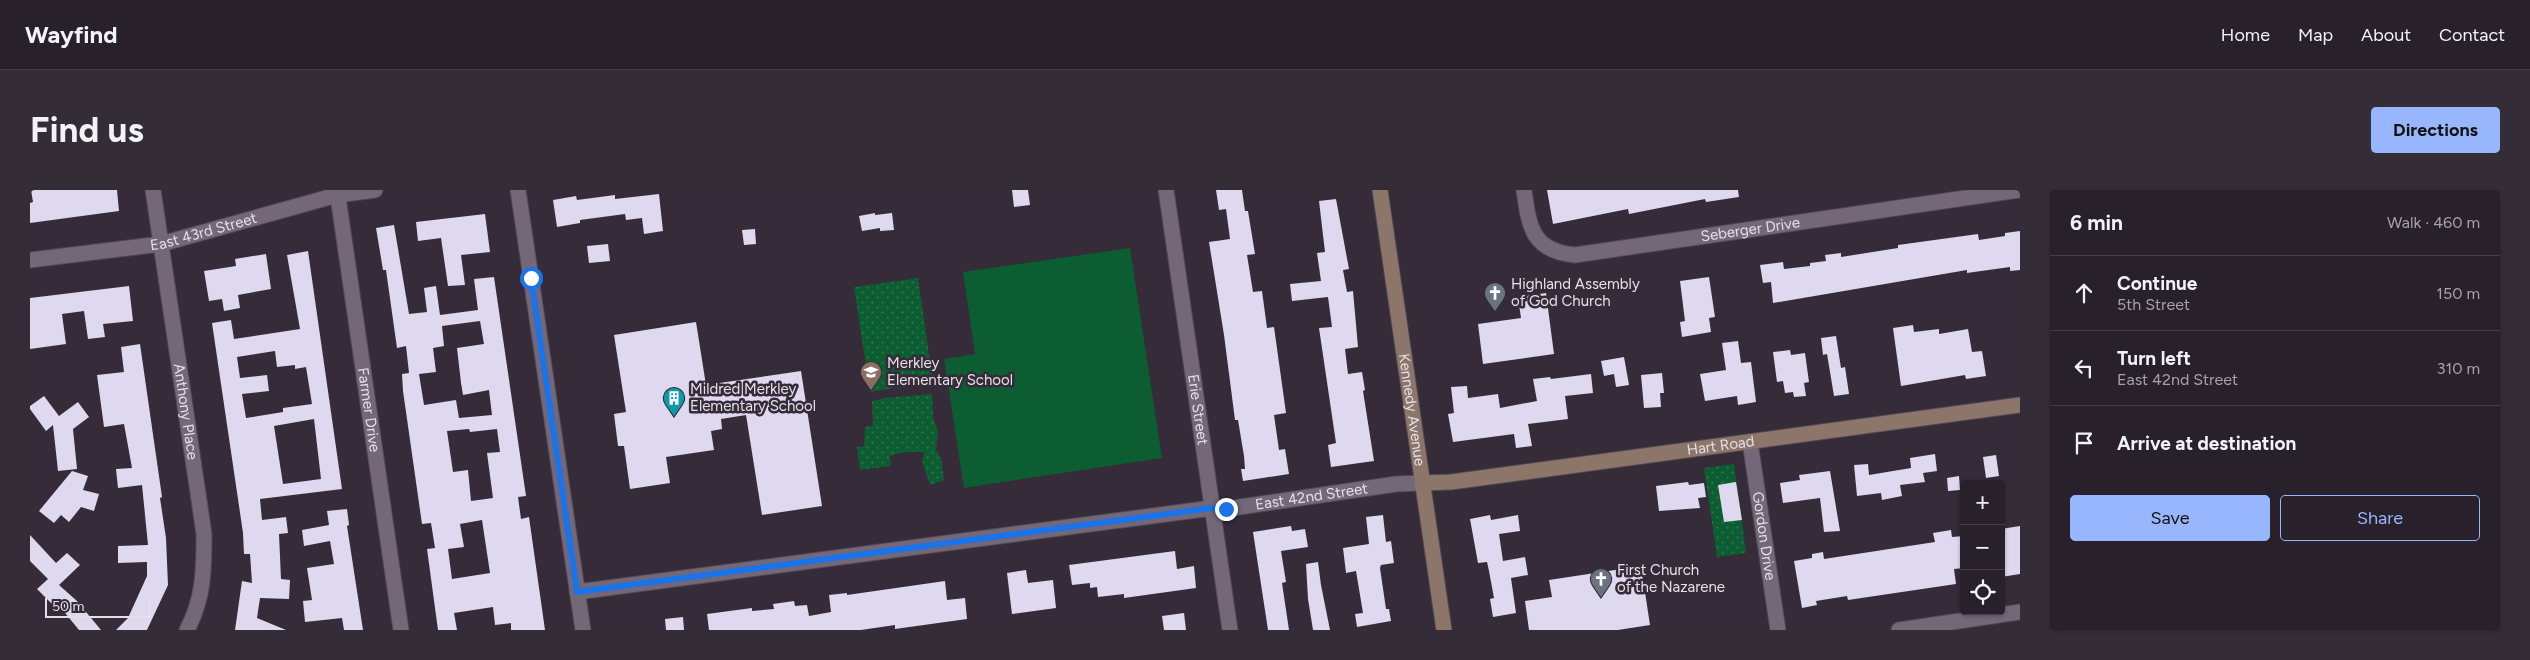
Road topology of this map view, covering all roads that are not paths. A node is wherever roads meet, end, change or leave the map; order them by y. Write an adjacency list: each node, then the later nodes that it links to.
1 (153, 190): 9 (street, Anthony Place)
2 (375, 190): 8 (street, East 43rd Street)
3 (518, 190): 15 (street)
4 (1166, 190): 14 (street, Erie Street)
5 (1380, 190): 13 (street, Kennedy Avenue)
6 (1524, 190): 7 (street, Seberger Drive)
7 (2020, 190)
8 (337, 192): 9 (street, East 43rd Street); 18 (street, Farmer Drive)
9 (161, 244): 10 (street, East 43rd Street); 17 (street, Anthony Place)
10 (30, 260)
11 (2020, 405): 12 (street, Hart Road)
12 (1750, 442): 13 (street, Hart Road); 22 (street, Gordon Drive)
13 (1422, 483): 14 (street, East 42nd Street); 21 (street, Kennedy Avenue)
14 (1212, 508): 15 (street, East 42nd Street); 20 (street, Erie Street)
15 (577, 592): 19 (street)
16 (2020, 612): 23 (street)
17 (187, 630)
18 (401, 630)
19 (583, 630)
20 (1230, 630)
21 (1444, 630)
22 (1778, 630)
23 (1899, 630)

